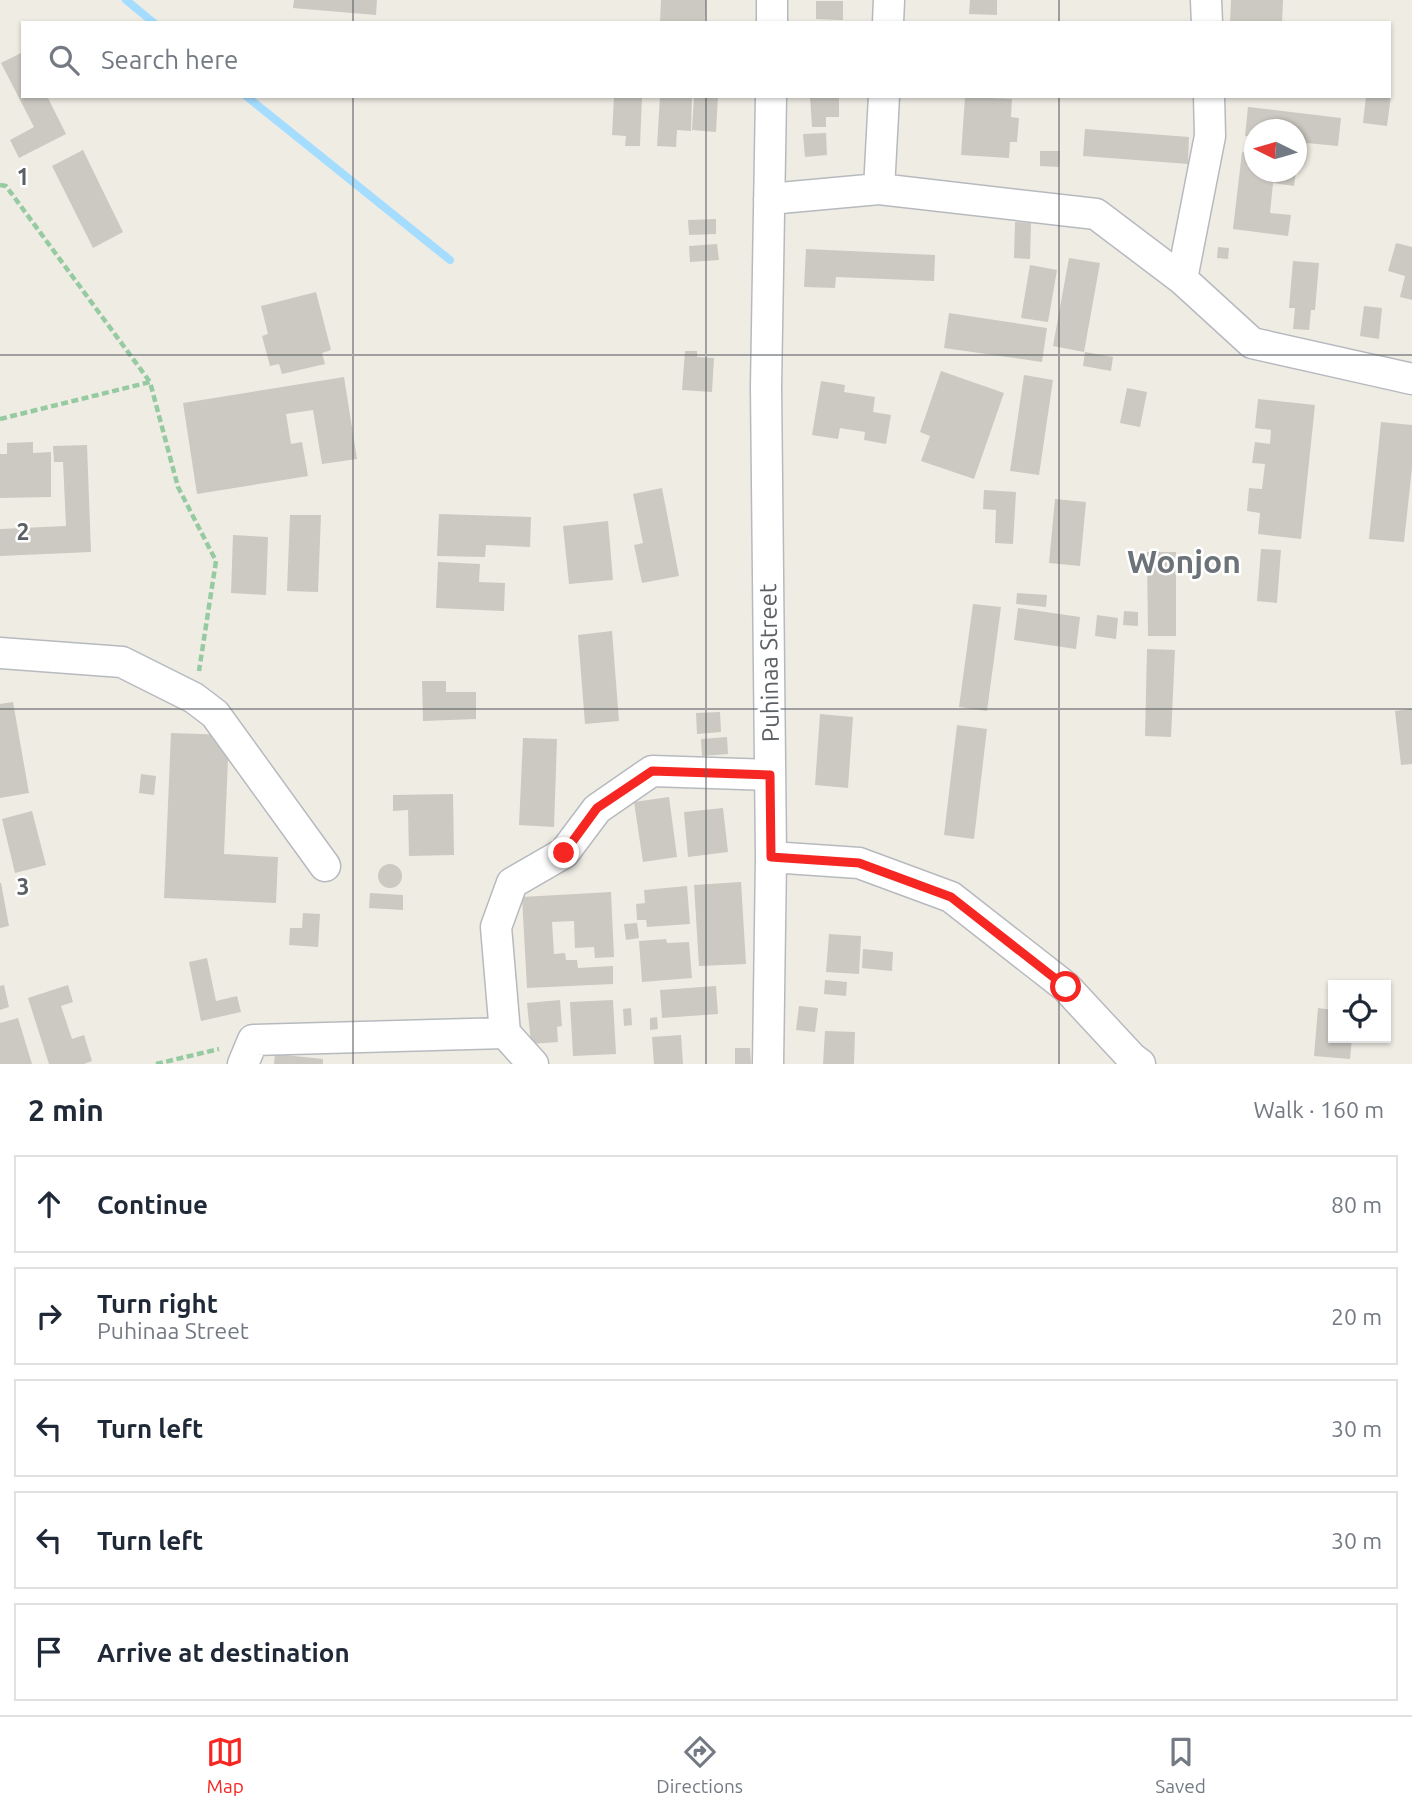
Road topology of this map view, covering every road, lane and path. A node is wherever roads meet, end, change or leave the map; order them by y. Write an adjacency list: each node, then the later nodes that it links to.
1 (772, 0): 4 (street)
2 (889, 0): 5 (street)
3 (1206, 0): 6 (street)
4 (772, 21)
5 (888, 21)
6 (1207, 21)
7 (771, 98): 12 (street, Puhinaa Street)
8 (884, 98): 11 (street)
9 (1209, 98): 13 (street)
10 (0, 184): 15 (path)
11 (879, 189): 12 (street); 13 (street)
12 (769, 199): 19 (street, Puhinaa Street)
13 (1182, 279): 14 (street)
14 (1412, 379)
15 (150, 383): 16 (path); 18 (path)
16 (0, 419)
17 (0, 653): 18 (street)
18 (194, 698): 21 (street)
19 (770, 775): 20 (street, Puhinaa Street); 22 (street)
20 (771, 857): 26 (street, Puhinaa Street); 27 (street)
21 (325, 866)
22 (505, 1033): 23 (street); 25 (street)
23 (248, 1052): 24 (path)
24 (156, 1064)
25 (533, 1064)
26 (768, 1064)
27 (1140, 1064)

